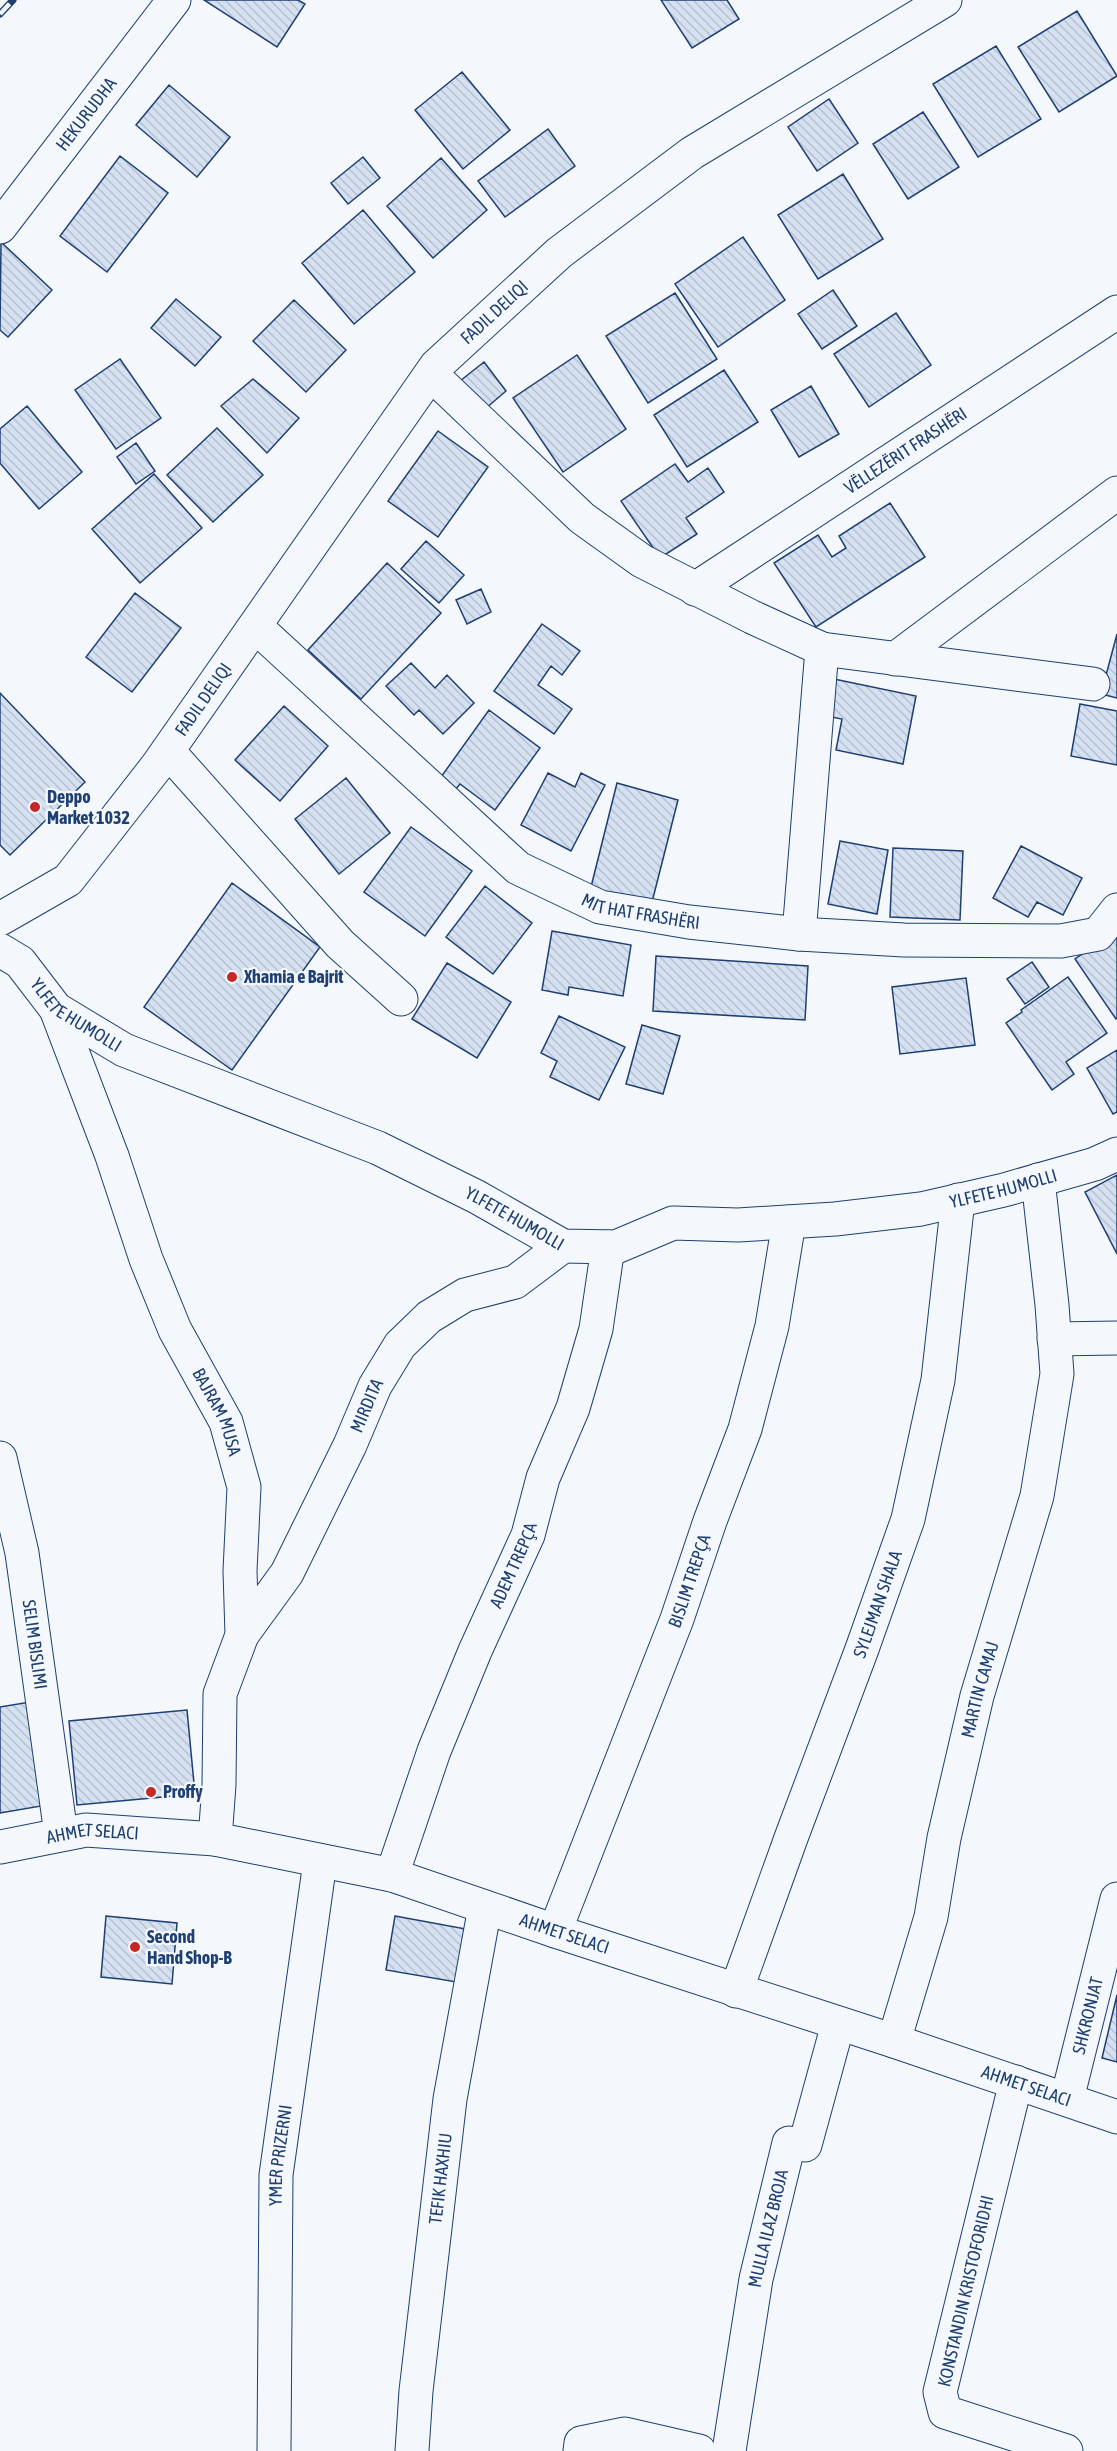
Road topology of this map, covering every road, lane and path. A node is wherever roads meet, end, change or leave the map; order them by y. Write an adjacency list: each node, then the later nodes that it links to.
1 (174, 0): 3 (street, HEKURUDHA)
2 (945, 0): 5 (street, FADIL DELIQI)
3 (0, 227)
4 (1117, 312): 7 (street, VËLLEZËRIT FRASHËRI)
5 (431, 375): 7 (street); 8 (street, FADIL DELIQI)
6 (1117, 493): 10 (street)
7 (695, 589): 9 (street)
8 (255, 626): 12 (street, FADIL DELIQI); 15 (street, MIT HAT FRASHËRI)
9 (822, 649): 10 (street); 15 (street)
10 (895, 659): 11 (street)
11 (1093, 684)
12 (168, 751): 14 (street, FADIL DELIQI); 17 (street, FADIL DELIQI)
13 (1117, 910): 15 (street, MIT HAT FRASHËRI)
14 (0, 919)
15 (799, 934)
16 (0, 950): 18 (street, YLFETE HUMOLLI)
17 (401, 999)
18 (56, 1009): 23 (street, YLFETE HUMOLLI); 28 (street, BAJRAM MUSA)
19 (1117, 1154): 20 (street, YLFETE HUMOLLI)
20 (1038, 1180): 21 (street, YLFETE HUMOLLI); 26 (street, MARTIN CAMAJ)
21 (958, 1200): 22 (street, YLFETE HUMOLLI); 37 (street, SYLEJMAN SHALA)
22 (789, 1222): 24 (street, YLFETE HUMOLLI); 36 (street, BISLIM TREPÇA)
23 (563, 1246): 24 (street, YLFETE HUMOLLI); 28 (street, MIRDITA)
24 (608, 1247): 33 (street, ADEM TREPÇA)
25 (1117, 1338): 26 (street)
26 (1054, 1339): 39 (street, MARTIN CAMAJ)
27 (0, 1458): 29 (street, SELIM BISLIMI)
28 (242, 1635): 30 (street, BAJRAM MUSA)
29 (61, 1833): 30 (street, AHMET SELACI); 31 (street, AHMET SELACI)
30 (215, 1839): 32 (street, AHMET SELACI)
31 (0, 1847)
32 (320, 1862): 33 (street, AHMET SELACI); 43 (street, YMER PRIZERNI)
33 (392, 1875): 35 (street, AHMET SELACI)
34 (1117, 1899): 41 (street, SHKRONJAT)
35 (485, 1907): 36 (street, AHMET SELACI); 44 (street, TEFIK HAXHIU)
36 (555, 1931): 37 (street, AHMET SELACI)
37 (736, 1990): 38 (street, AHMET SELACI)
38 (838, 2024): 39 (street, AHMET SELACI); 47 (street, MULLA ILAZ BROJA)
39 (894, 2041): 40 (street, AHMET SELACI)
40 (1016, 2082): 41 (street, AHMET SELACI); 48 (street, KONSTANDIN KRISTOFORIDHI)
41 (1067, 2099): 42 (street, AHMET SELACI)
42 (1117, 2117)
43 (274, 2451)
44 (412, 2451)
45 (580, 2451): 46 (street)
46 (699, 2451)
47 (729, 2451)
48 (1066, 2451)

